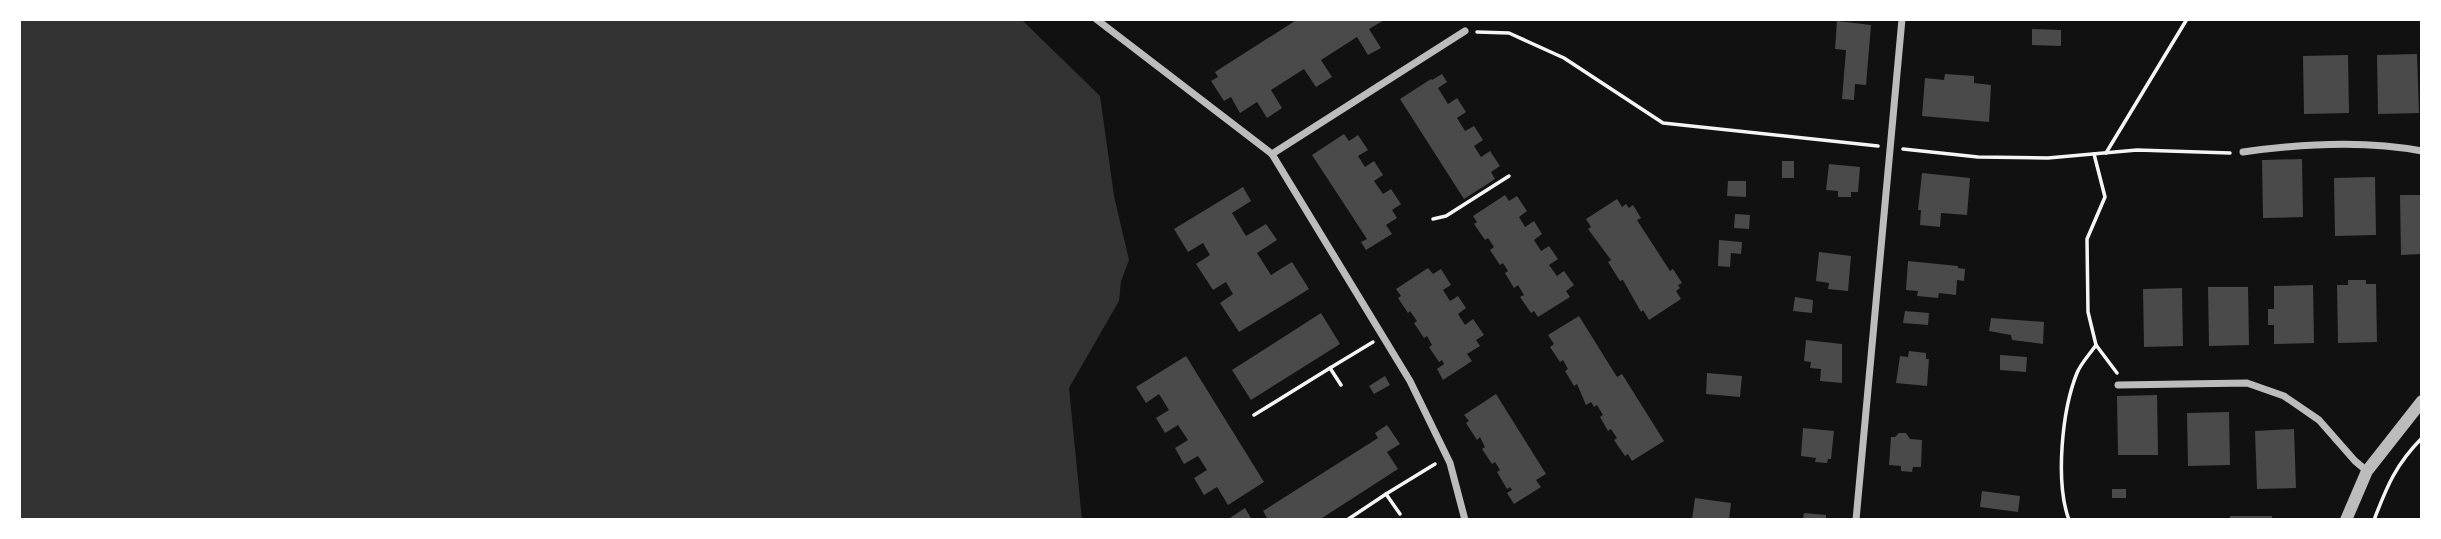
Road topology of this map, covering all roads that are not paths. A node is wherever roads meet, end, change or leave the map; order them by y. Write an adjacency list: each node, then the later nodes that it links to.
1 (1096, 19): 6 (street)
2 (1902, 19): 11 (street)
3 (1465, 31): 6 (street)
4 (2422, 151): 5 (street)
5 (2243, 152)
6 (1272, 154): 10 (street)
7 (2122, 385): 9 (street)
8 (2422, 401): 9 (street)
9 (2367, 471): 12 (street)
10 (1465, 520)
11 (1856, 520)
12 (2346, 520)

